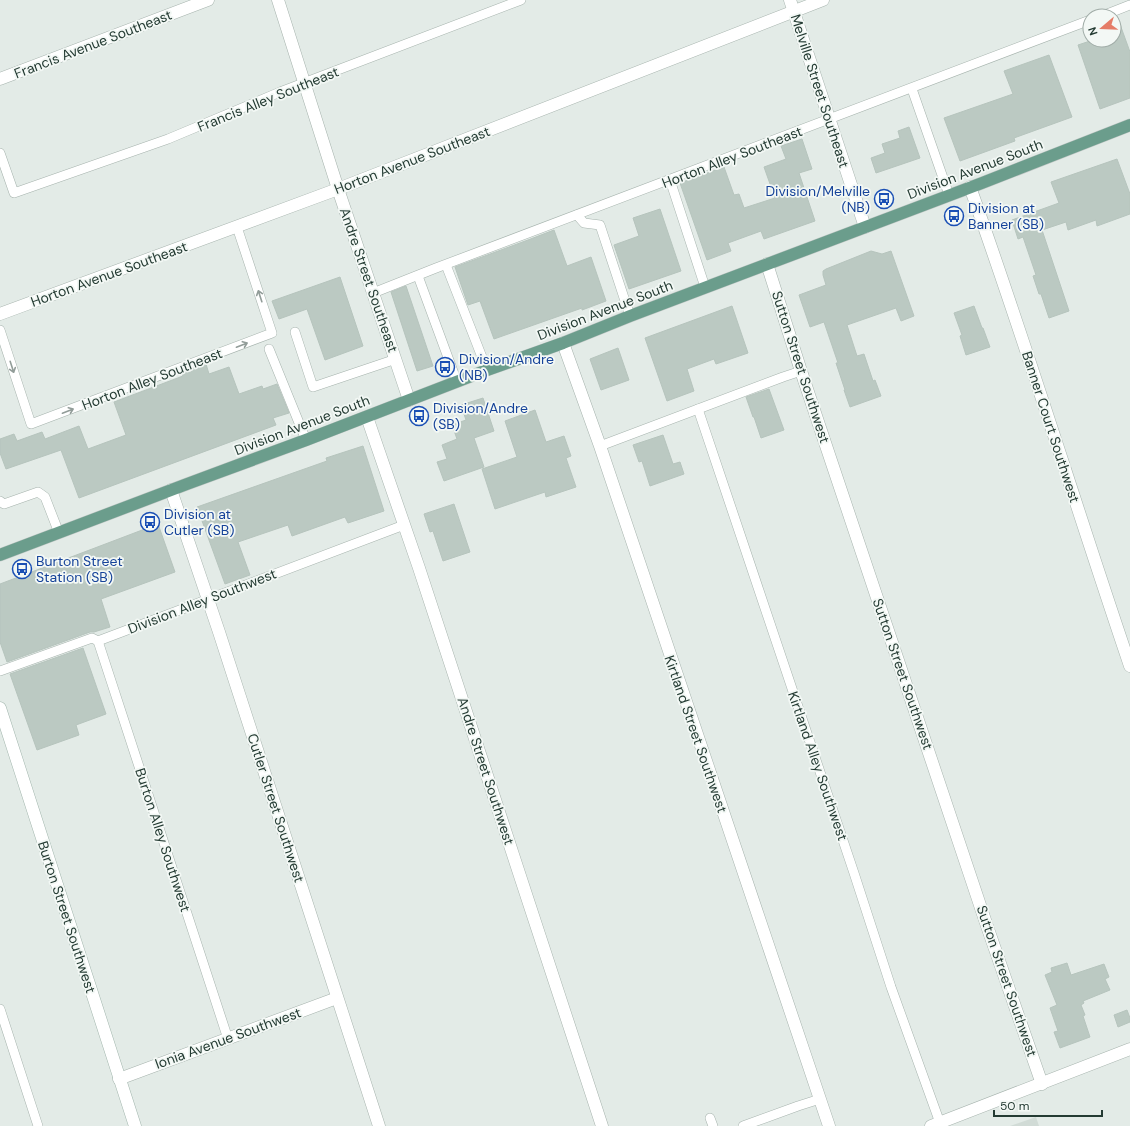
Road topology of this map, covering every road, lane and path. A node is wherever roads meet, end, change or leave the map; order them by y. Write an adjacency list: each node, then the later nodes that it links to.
1 (208, 0): 7 (street, Francis Avenue Southeast)
2 (278, 0): 8 (street, Andre Street Southeast)
3 (521, 0): 8 (lane, Francis Alley Southeast)
4 (822, 0): 5 (street, Horton Avenue Southeast)
5 (792, 6): 10 (street, Melville Street Southeast); 15 (street, Horton Avenue Southeast)
6 (1082, 23): 9 (lane, Horton Alley Southeast)
7 (0, 79)
8 (304, 83): 12 (lane, Francis Alley Southeast); 15 (street, Andre Street Southeast)
9 (912, 89): 10 (lane, Horton Alley Southeast); 16 (lane)
10 (830, 120): 13 (lane, Horton Alley Southeast); 18 (street, Melville Street Southeast)
11 (1130, 125): 14 (main road, Division Avenue South)
12 (0, 152)
13 (670, 180): 17 (lane, Horton Alley Southeast); 23 (lane)
14 (970, 187): 16 (main road, Division Avenue South); 47 (street, Banner Court Southwest)
15 (338, 189): 19 (street, Horton Avenue Southeast); 24 (street, Andre Street Southeast)
16 (949, 195): 18 (main road, Division Avenue South)
17 (577, 215): 21 (lane, Horton Alley Southeast); 26 (lane)
18 (865, 226): 20 (main road, Division Avenue South)
19 (237, 227): 25 (street, Horton Avenue Southeast); 27 (lane, Horton Alley Southeast, one-way to 19)
20 (766, 264): 23 (main road, Division Avenue South); 33 (street, Sutton Street Southwest)
21 (446, 265): 22 (lane, Horton Alley Southeast); 32 (lane)
22 (418, 276): 24 (lane, Horton Alley Southeast); 34 (lane)
23 (705, 287): 26 (main road, Division Avenue South)
24 (373, 293): 31 (street, Andre Street Southeast)
25 (0, 314)
26 (630, 316): 29 (main road, Division Avenue South)
27 (0, 330)
28 (295, 332): 31 (lane)
29 (563, 343): 32 (main road, Division Avenue South); 39 (street, Kirtland Street Southwest)
30 (269, 349): 38 (lane)
31 (396, 359): 35 (street, Andre Street Southeast)
32 (487, 370): 34 (main road, Division Avenue South)
33 (801, 371): 36 (lane); 55 (street, Sutton Street Southwest)
34 (457, 382): 35 (main road, Division Avenue South)
35 (410, 400): 37 (main road, Division Avenue South)
36 (698, 410): 39 (lane); 57 (lane, Kirtland Alley Southwest)
37 (367, 417): 38 (main road, Division Avenue South); 42 (street, Andre Street Southwest)
38 (306, 440): 40 (main road, Division Avenue South)
39 (600, 446): 56 (street, Kirtland Street Southwest)
40 (171, 490): 43 (main road, Division Avenue South); 45 (street, Cutler Street Southwest)
41 (0, 501): 43 (lane)
42 (404, 524): 45 (lane, Division Alley Southwest); 61 (street, Andre Street Southwest)
43 (59, 533): 44 (main road, Division Avenue South)
44 (0, 555)
45 (208, 600): 46 (lane, Division Alley Southwest); 50 (street, Cutler Street Southwest)
46 (98, 641): 48 (lane, Division Alley Southwest); 52 (lane, Burton Alley Southwest)
47 (1130, 666)
48 (0, 671)
49 (0, 708): 54 (street, Burton Street Southwest)
50 (337, 998): 52 (street, Ionia Avenue Southwest); 60 (street, Cutler Street Southwest)
51 (0, 1008): 58 (lane)
52 (228, 1039): 54 (street, Ionia Avenue Southwest)
53 (1130, 1050): 55 (street)
54 (119, 1079): 59 (street, Burton Street Southwest)
55 (1042, 1084): 57 (street)
56 (820, 1099): 62 (lane); 63 (street, Kirtland Street Southwest)
57 (935, 1124)
58 (38, 1126)
59 (135, 1126)
60 (380, 1126)
61 (602, 1126)
62 (743, 1126)
63 (829, 1126)

